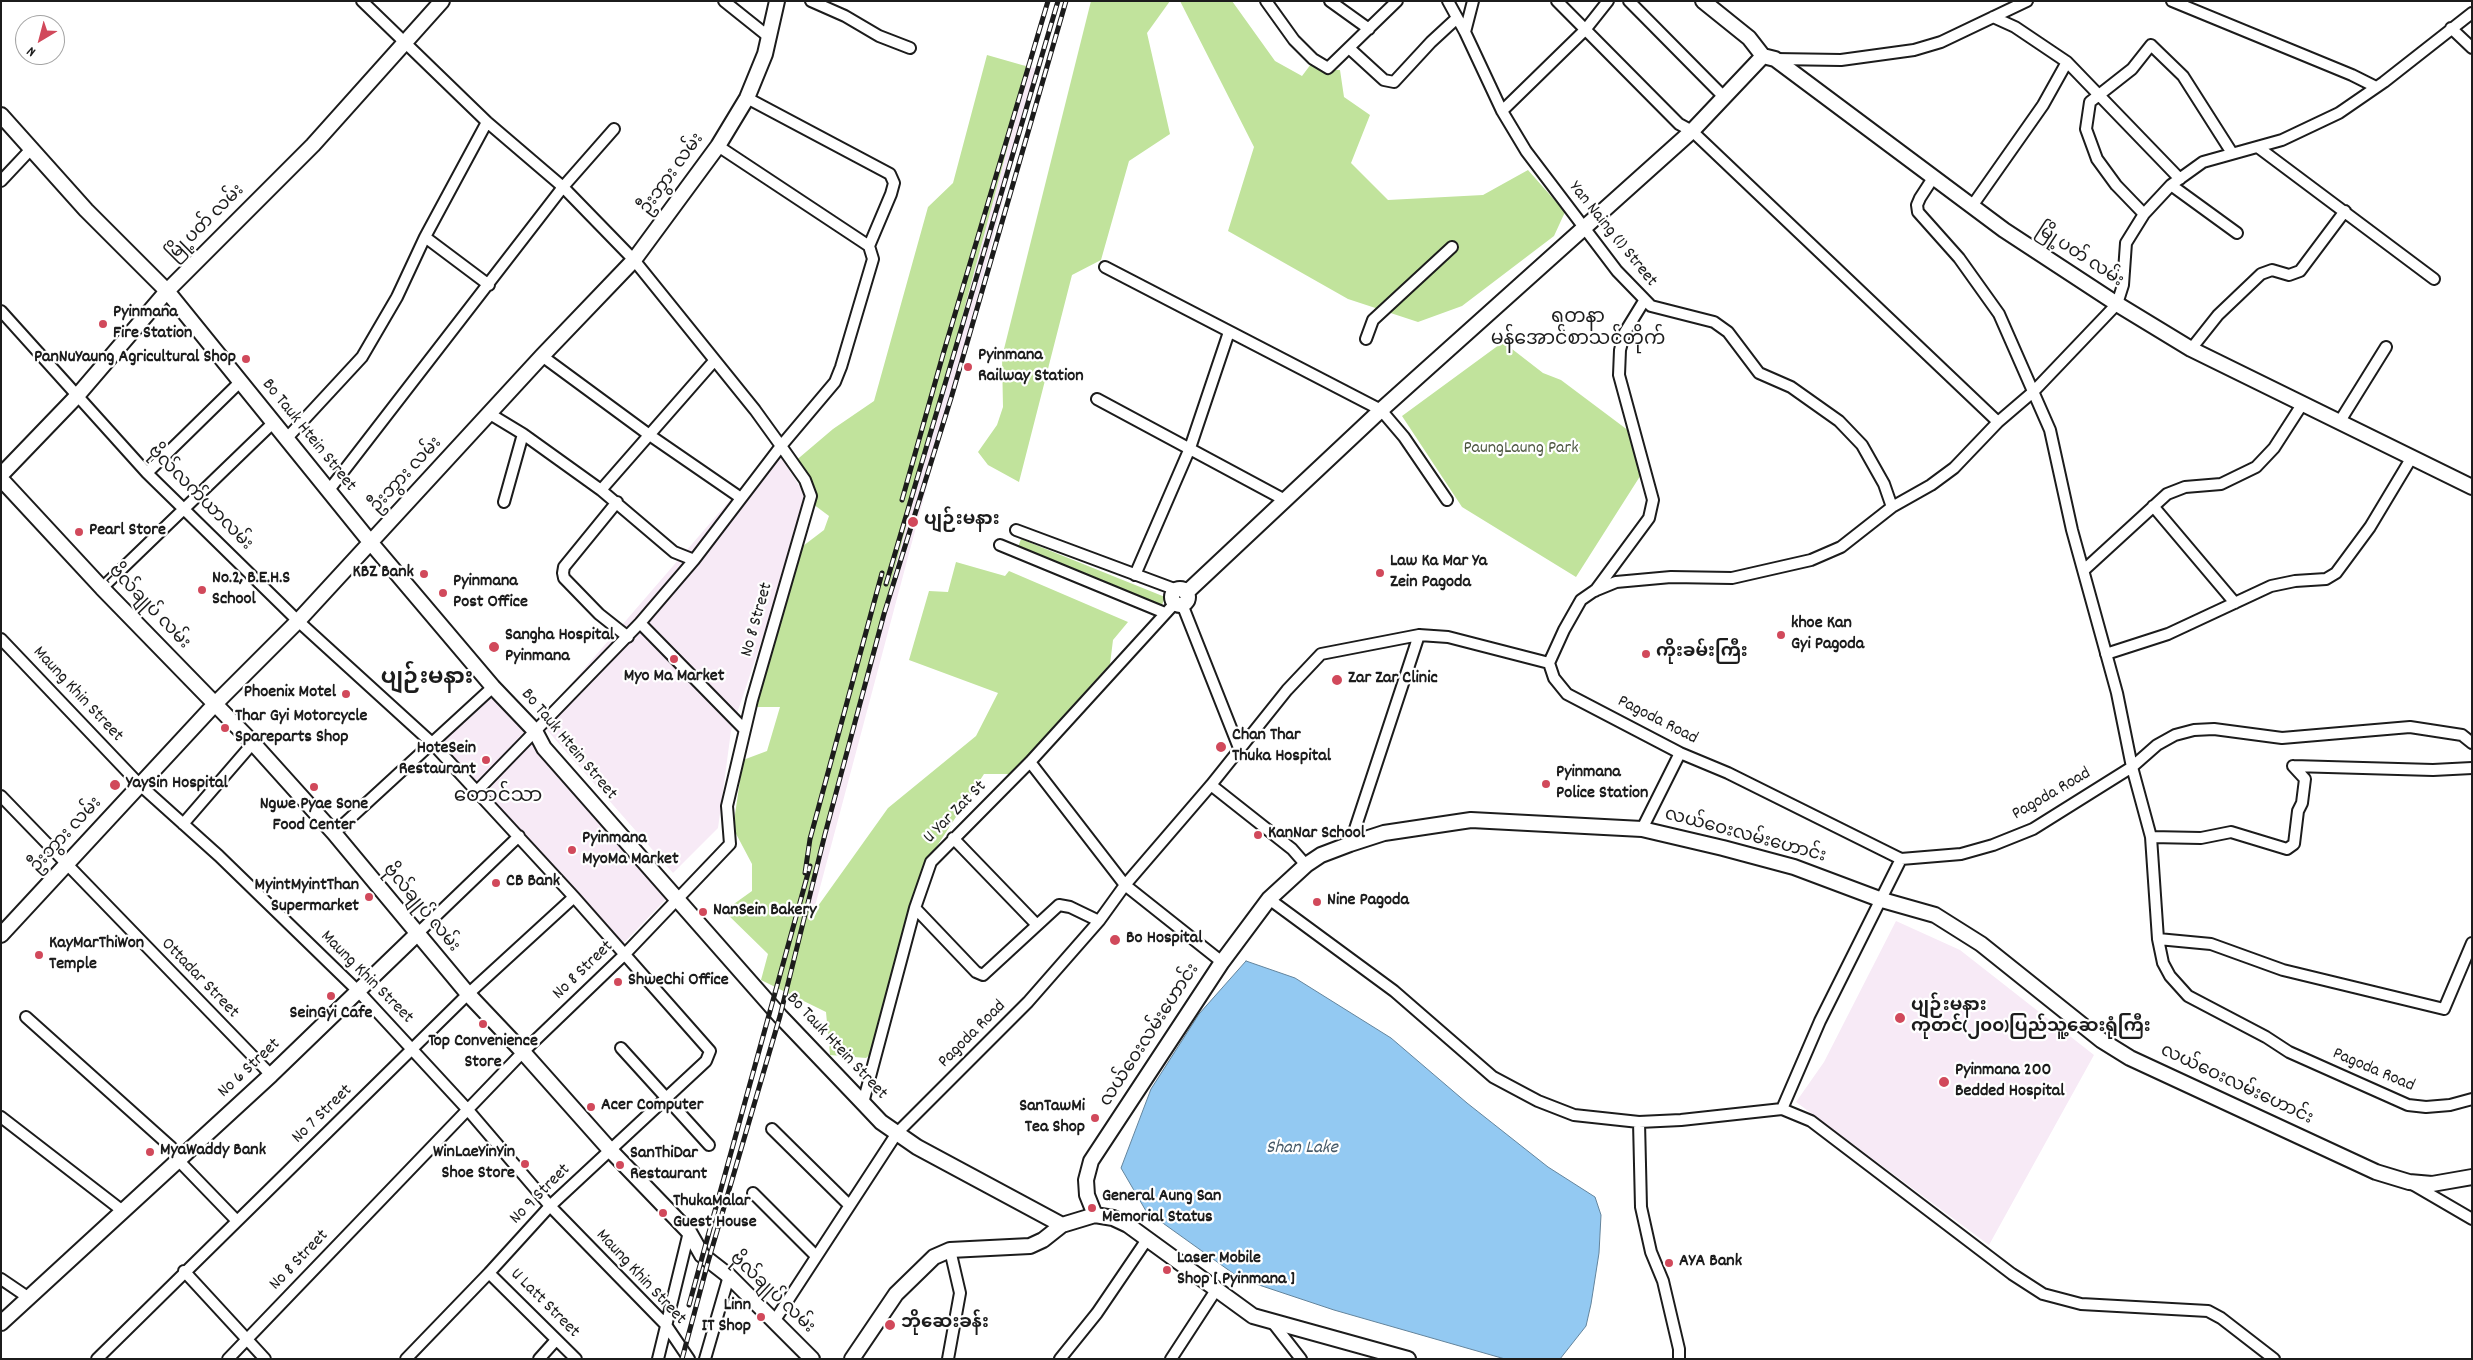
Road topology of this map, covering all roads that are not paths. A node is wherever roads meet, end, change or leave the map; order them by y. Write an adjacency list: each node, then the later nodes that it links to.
1 (362, 1): 25 (street, No 8 Street)
2 (442, 1): 25 (street, မြို့ပတ် လမ်း)
3 (724, 1): 24 (street)
4 (777, 1): 24 (street, ဦးဘွား လမ်း)
5 (811, 1): 26 (street)
6 (1266, 1): 27 (street)
7 (1330, 1): 21 (street)
8 (1397, 1): 21 (street)
9 (1448, 1): 19 (street, Yan Naing (1) Street)
10 (1473, 1): 23 (street)
11 (1558, 1): 22 (street)
12 (1608, 1): 22 (street)
13 (1629, 1): 33 (street)
14 (2027, 1): 18 (street)
15 (2172, 1): 31 (street)
16 (1712, 4): 29 (street, မြို့ပတ် လမ်း)
17 (2472, 13): 20 (street)
18 (1993, 17): 29 (street); 30 (street)
19 (1458, 18): 23 (street, Yan Naing (1) Street); 27 (street)
20 (2451, 28): 28 (street); 31 (street)
21 (1369, 29): 27 (street)
22 (1585, 30): 35 (street); 39 (street)
23 (1465, 32): 35 (street, Yan Naing (1) Street)
24 (769, 37): 34 (street, ဦးဘွား လမ်း)
25 (404, 42): 37 (street, No 8 Street); 60 (street, မြို့ပတ် လမ်း)
26 (910, 48)
27 (1349, 48)
28 (2472, 48)
29 (1769, 58): 33 (street); 44 (street, မြို့ပတ် လမ်း)
30 (2067, 62): 32 (street); 48 (street)
31 (2376, 87): 42 (street)
32 (2099, 94): 43 (street); 46 (street); 50 (street)
33 (1724, 97): 39 (street)
34 (747, 98): 40 (street, ဦးဘွား လမ်း); 54 (street)
35 (1502, 111): 51 (street, Yan Naing (1) Street)
36 (1, 115): 41 (street, Bo Tauk Htein Street)
37 (487, 122): 47 (street, No 8 Street); 53 (street)
38 (614, 129): 47 (street)
39 (1692, 131): 51 (street); 79 (street)
40 (718, 146): 54 (street); 56 (street, ဦးဘွား လမ်း)
41 (32, 148): 45 (street); 60 (street, Bo Tauk Htein Street)
42 (2259, 148): 43 (street); 49 (street)
43 (2232, 153): 46 (street)
44 (1934, 178): 48 (street, မြို့ပတ် လမ်း); 71 (street, Pagoda Road)
45 (1, 181)
46 (2175, 182): 50 (street); 52 (street)
47 (563, 187): 56 (street, No 8 Street); 59 (street)
48 (1972, 206): 62 (street, မြို့ပတ် လမ်း)
49 (2345, 211): 58 (street); 67 (street)
50 (2144, 214): 62 (street)
51 (1583, 229): 61 (street, Yan Naing (1) Street); 75 (street)
52 (2236, 233)
53 (425, 237): 59 (street); 82 (street)
54 (869, 246): 83 (street)
55 (1452, 247): 65 (street)
56 (634, 260): 68 (street, ဦးဘွား လမ်း); 69 (street, No 8 Street)
57 (1105, 267): 64 (street)
58 (2434, 279)
59 (489, 285): 90 (street)
60 (167, 291): 70 (street, Bo Tauk Htein Street); 72 (street, မြို့ပတ် လမ်း)
61 (1644, 301): 98 (street, Yan Naing (1) Street); 107 (street)
62 (2117, 304): 67 (street, မြို့ပတ် လမ်း); 71 (street)
63 (1, 311): 72 (street, ဗိုလ်လက်ယာလမ်း)
64 (1228, 332): 75 (street); 84 (street)
65 (1366, 339)
66 (2386, 347): 77 (street)
67 (2191, 349): 74 (street, မြို့ပတ် လမ်း)
68 (542, 356): 76 (street, ဦးဘွား လမ်း); 81 (street)
69 (714, 361): 81 (street); 83 (street, No 8 Street)
70 (240, 382): 78 (street, Bo Tauk Htein Street); 86 (street)
71 (2033, 392): 79 (street); 104 (street, Pagoda Road)
72 (77, 396): 86 (street, ဗိုလ်လက်ယာလမ်း); 87 (street, မြို့ပတ် လမ်း)
73 (1097, 399): 84 (street)
74 (2303, 403): 77 (street, မြို့ပတ် လမ်း); 97 (street)
75 (1381, 410): 93 (street); 94 (street)
76 (490, 414): 80 (street); 101 (street, ဦးဘွား လမ်း)
77 (2340, 421): 85 (street, မြို့ပတ် လမ်း)
78 (274, 422): 82 (street, Bo Tauk Htein Street); 99 (street)
79 (1998, 422): 98 (street)
80 (523, 434): 91 (street); 95 (street)
81 (648, 434): 91 (street); 92 (street)
82 (286, 438): 90 (street, Bo Tauk Htein Street)
83 (781, 446): 92 (street); 119 (street, No 8 Street)
84 (1190, 448): 93 (street); 105 (street)
85 (2412, 457): 89 (street, မြို့ပတ် လမ်း); 109 (street)
86 (147, 473): 99 (street, ဗိုလ်လက်ယာလမ်း)
87 (1, 475)
88 (1, 479): 106 (street, ဗိုလ်ချုပ် လမ်း)
89 (2472, 487)
90 (329, 490): 101 (street, Bo Tauk Htein Street)
91 (601, 490): 96 (street)
92 (741, 498): 103 (street)
93 (1283, 499): 108 (street)
94 (1447, 500)
95 (504, 502)
96 (617, 502): 103 (street); 113 (street)
97 (2153, 506): 104 (street); 109 (street)
98 (1892, 507): 107 (street)
99 (185, 508): 106 (street); 110 (street, ဗိုလ်လက်ယာလမ်း)
100 (1016, 530): 105 (street)
101 (371, 543): 110 (street, ဦးဘွား လမ်း); 117 (street, Bo Tauk Htein Street)
102 (1000, 545): 108 (street)
103 (694, 560): 111 (street)
104 (2084, 570): 115 (street, Pagoda Road)
105 (1135, 575): 108 (street)
106 (102, 588): 118 (street, ဗိုလ်ချုပ် လမ်း)
107 (1594, 591): 116 (street)
108 (1177, 601): 124 (street); 126 (street, U Yar Zat St)
109 (2235, 604): 115 (street)
110 (298, 621): 118 (street, ဦးဘွား လမ်း); 121 (street, ဗိုလ်လက်ယာလမ်း)
111 (640, 623): 113 (street); 119 (street)
112 (1420, 635): 116 (street, Pagoda Road); 124 (street, Pagoda Road); 139 (street)
113 (628, 637): 120 (street)
114 (1, 639): 129 (street, Maung Khin Street)
115 (2106, 654): 127 (street, Pagoda Road)
116 (1549, 663): 125 (street, Pagoda Road)
117 (493, 687): 120 (street, Bo Tauk Htein Street); 121 (street)
118 (215, 704): 122 (street, ဗိုလ်ချုပ် လမ်း); 129 (street, ဦးဘွား လမ်း)
119 (745, 730): 146 (street, No 8 Street)
120 (535, 731): 131 (street); 146 (street, Bo Tauk Htein Street)
121 (432, 742): 131 (street, ဗိုလ်လက်ယာလမ်း); 135 (street)
122 (253, 743): 133 (street); 135 (street, ဗိုလ်ချုပ် လမ်း)
123 (2472, 743): 127 (street, Pagoda Road)
124 (1239, 748): 130 (street, Pagoda Road)
125 (1680, 753): 134 (street); 140 (street, Pagoda Road)
126 (1030, 762): 138 (street, U Yar Zat St); 143 (street)
127 (2132, 767): 137 (street, Pagoda Road); 140 (street, Pagoda Road)
128 (2472, 768): 137 (street)
129 (140, 785): 133 (street, Maung Khin Street); 142 (street, ဦးဘွား လမ်း)
130 (1211, 785): 141 (street); 143 (street, Pagoda Road)
131 (477, 791): 136 (street, ဗိုလ်လက်ယာလမ်း)
132 (1, 796): 142 (street, Ottadar Street)
133 (183, 824): 157 (street, Maung Khin Street)
134 (1642, 829): 139 (street, လယ်ဝေးလမ်းဟောင်း); 147 (street, လယ်ဝေးလမ်းဟောင်း)
135 (334, 834): 151 (street, ဗိုလ်ချုပ် လမ်း)
136 (519, 836): 144 (street, ဗိုလ်လက်ယာလမ်း); 151 (street, No 6 Street)
137 (2151, 837): 153 (street, Pagoda Road)
138 (953, 838): 148 (street, U Yar Zat St); 150 (street)
139 (1350, 844): 141 (street, လယ်ဝေးလမ်းဟောင်း)
140 (1901, 859): 147 (street)
141 (1306, 864): 145 (street, လယ်ဝေးလမ်းဟောင်း)
142 (65, 865): 152 (street, ဦးဘွား လမ်း); 164 (street, Ottadar Street)
143 (1124, 885): 149 (street, Pagoda Road); 156 (street)
144 (574, 897): 155 (street, ဗိုလ်လက်ယာလမ်း); 158 (street, No 7 Street)
145 (1269, 899): 156 (street, လယ်ဝေးလမ်းဟောင်း); 171 (street)
146 (677, 900): 155 (street, No 8 Street); 167 (street, Bo Tauk Htein Street)
147 (1882, 900): 168 (street); 178 (street, လယ်ဝေးလမ်းဟောင်း)
148 (916, 908): 150 (street); 167 (street, U Yar Zat St)
149 (1099, 921): 150 (street); 173 (street, Pagoda Road)
150 (1037, 925)
151 (416, 934): 157 (street, No 6 Street); 158 (street, ဗိုလ်ချုပ် လမ်း)
152 (1, 935)
153 (2158, 940): 154 (street); 166 (street, Pagoda Road)
154 (2472, 943)
155 (624, 955): 162 (street, No 8 Street); 163 (street, ဗိုလ်လက်ယာလမ်း)
156 (1222, 962): 183 (street, လယ်ဝေးလမ်းဟောင်း)
157 (359, 992): 161 (street, Maung Khin Street); 164 (street, No 6 Street)
158 (468, 994): 161 (street, No 7 Street); 162 (street, ဗိုလ်ချုပ် လမ်း)
159 (26, 1018): 176 (street)
160 (621, 1048): 165 (street)
161 (414, 1050): 169 (street, Maung Khin Street); 185 (street, No 7 Street)
162 (523, 1052): 169 (street, No 8 Street); 175 (street, ဗိုလ်ချုပ် လမ်း)
163 (706, 1061): 165 (street, No 9 Street)
164 (271, 1075): 176 (street, No 6 Street)
165 (666, 1098): 174 (street); 175 (street, No 9 Street)
166 (2472, 1099)
167 (863, 1104): 173 (street, Bo Tauk Htein Street)
168 (1782, 1109): 171 (street); 220 (street)
169 (468, 1110): 181 (street, Maung Khin Street); 201 (street, No 8 Street)
170 (1, 1117): 182 (street)
171 (1639, 1122): 219 (street)
172 (772, 1128): 180 (street)
173 (897, 1133): 180 (street, Pagoda Road); 186 (street, Bo Tauk Htein Street)
174 (709, 1145)
175 (611, 1151): 181 (street, No 9 Street); 187 (street, ဗိုလ်ချုပ် လမ်း)
176 (179, 1161): 182 (street, No 6 Street); 185 (street)
177 (2472, 1177): 178 (street, လယ်ဝေးလမ်းဟောင်း)
178 (2409, 1182): 184 (street)
179 (753, 1193): 190 (street)
180 (849, 1205): 190 (street, Pagoda Road)
181 (550, 1206): 192 (street, No 9 Street); 200 (street, Maung Khin Street)
182 (124, 1212): 196 (street, No 6 Street)
183 (1095, 1215): 186 (street); 188 (street)
184 (2472, 1219)
185 (237, 1220): 191 (street, No 7 Street)
186 (1062, 1225): 189 (street)
187 (689, 1232): 193 (street, ဗိုလ်ချုပ် လမ်း); 200 (street)
188 (1148, 1238): 195 (street); 215 (street)
189 (950, 1250): 213 (street); 214 (street)
190 (816, 1256): 197 (street, Pagoda Road)
191 (184, 1271): 201 (street); 203 (street, No 7 Street)
192 (490, 1273): 202 (street, U Latt Street); 206 (street, No 9 Street)
193 (729, 1276): 197 (street, ဗိုလ်ချုပ် လမ်း); 211 (street)
194 (1, 1279): 196 (street)
195 (1216, 1290): 199 (street); 216 (street)
196 (29, 1298): 198 (street, No 6 Street)
197 (774, 1320): 212 (street, ဗိုလ်ချုပ် လမ်း)
198 (1, 1323)
199 (1273, 1323): 217 (street); 218 (street)
200 (666, 1325): 209 (street); 210 (street, Maung Khin Street)
201 (247, 1339): 204 (street, No 8 Street); 205 (street)
202 (556, 1340): 207 (street); 208 (street, U Latt Street)
203 (98, 1359)
204 (228, 1359)
205 (265, 1359)
206 (406, 1359)
207 (540, 1359)
208 (576, 1359)
209 (658, 1359)
210 (689, 1359)
211 (705, 1359)
212 (812, 1359)
213 (852, 1359)
214 (948, 1359)
215 (1060, 1359)
216 (1171, 1359)
217 (1301, 1359)
218 (1408, 1359)
219 (1679, 1359)
220 (2274, 1359)

